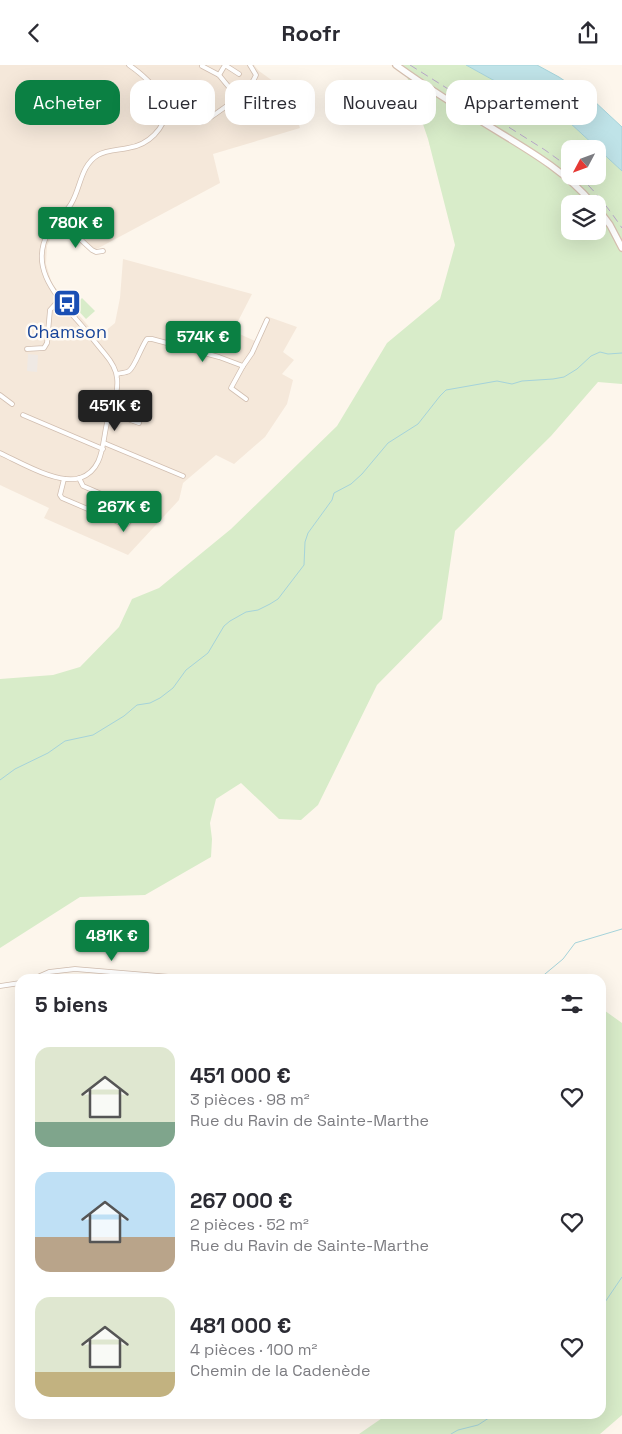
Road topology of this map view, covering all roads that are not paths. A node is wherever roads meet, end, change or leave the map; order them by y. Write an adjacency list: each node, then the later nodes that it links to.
1 (129, 65): 8 (street)
2 (224, 65): 6 (street); 7 (street)
3 (250, 65): 9 (street)
4 (396, 65): 14 (main road)
5 (202, 66): 7 (street)
6 (240, 74)
7 (219, 75): 10 (street)
8 (146, 80)
9 (254, 80)
10 (225, 82)
11 (225, 106): 12 (street)
12 (215, 114)
13 (161, 125): 16 (street)
14 (585, 195)
15 (606, 220): 17 (main road)
16 (53, 225): 18 (street); 19 (street)
17 (622, 248)
18 (103, 251)
19 (59, 300): 21 (street); 23 (street)
20 (267, 320): 22 (street)
21 (27, 349)
22 (243, 366): 23 (street); 25 (street)
23 (117, 374): 27 (street)
24 (0, 395): 26 (street)
25 (246, 399)
26 (12, 404)
27 (111, 413): 29 (street); 30 (street)
28 (23, 415): 31 (street)
29 (139, 423)
30 (104, 443): 31 (street); 33 (street)
31 (103, 449): 34 (street)
32 (0, 453): 35 (street)
33 (183, 477)
34 (79, 478): 35 (street); 35 (street)
35 (64, 479)
36 (44, 974): 37 (street)
37 (135, 974)
38 (15, 984): 39 (street)
39 (0, 986)

